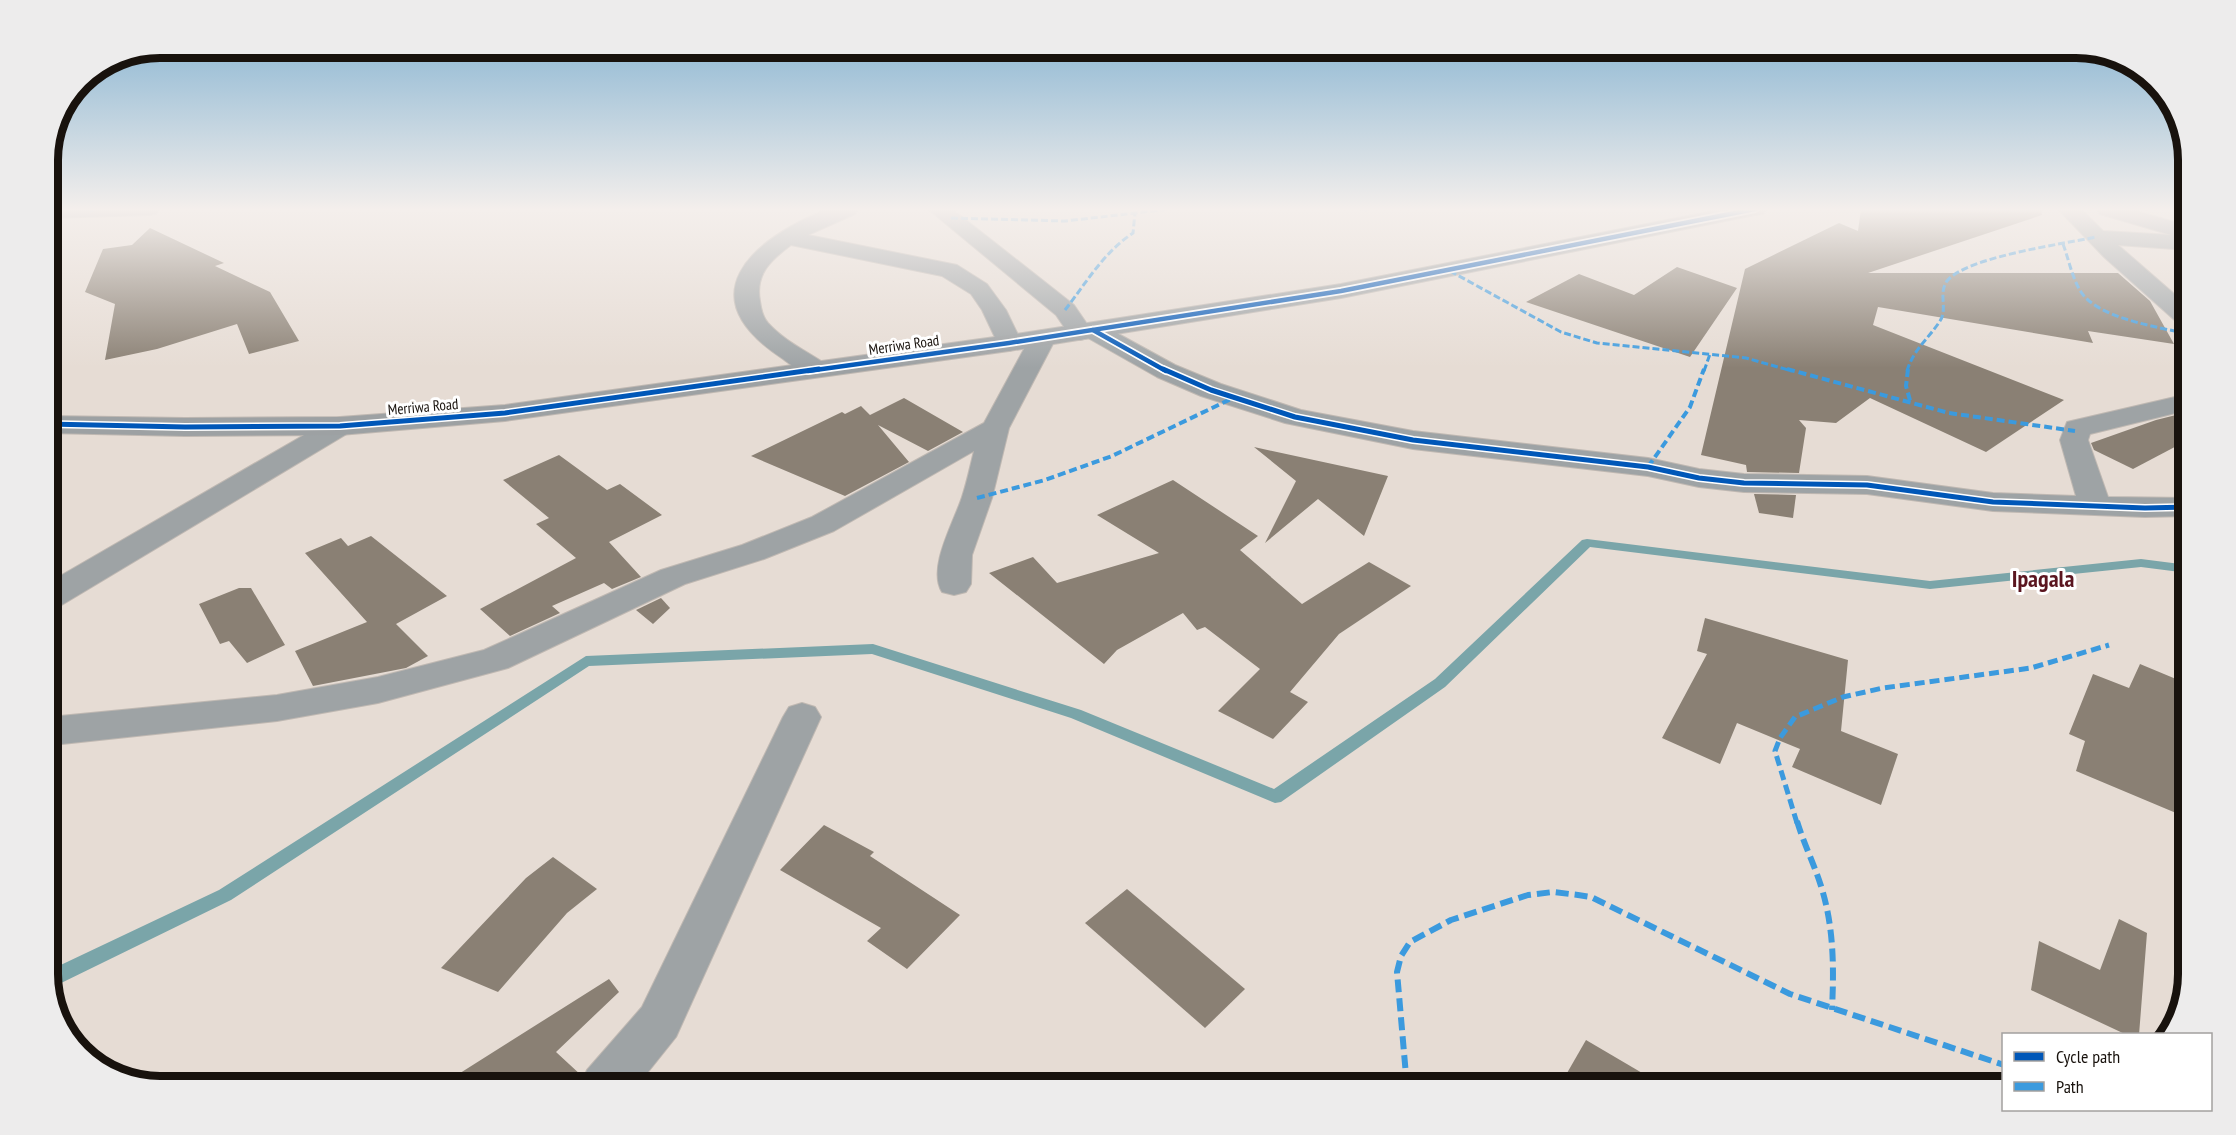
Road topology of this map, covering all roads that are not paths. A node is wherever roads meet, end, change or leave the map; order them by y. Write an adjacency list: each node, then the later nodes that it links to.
1 (761, 262): 10 (street)
2 (910, 262): 9 (street)
3 (1005, 262): 7 (street)
4 (1495, 262): 7 (street, Merriwa Road)
5 (2124, 262): 6 (street)
6 (2177, 309)
7 (1087, 331): 8 (street, Merriwa Road); 15 (street)
8 (1044, 338): 9 (street, Merriwa Road); 14 (street)
9 (1010, 343): 10 (street, Merriwa Road)
10 (815, 369): 13 (street, Merriwa Road)
11 (2177, 405): 15 (street)
12 (59, 424): 13 (street, Merriwa Road)
13 (340, 426): 18 (street)
14 (994, 428): 17 (street); 20 (street)
15 (2095, 507): 16 (street)
16 (2177, 507)
17 (954, 584)
18 (59, 592)
19 (802, 717): 21 (street)
20 (59, 730)
21 (615, 1076)

